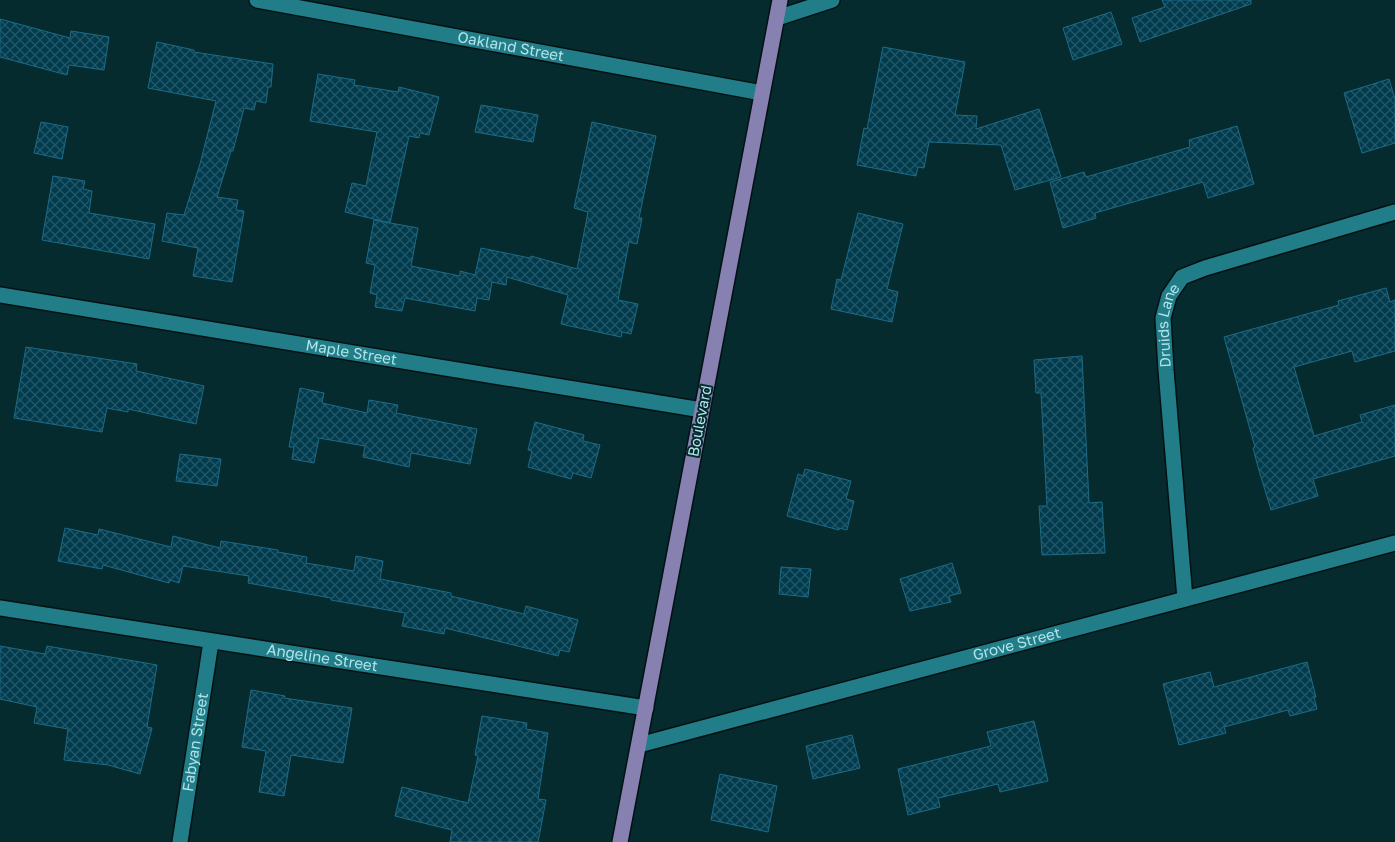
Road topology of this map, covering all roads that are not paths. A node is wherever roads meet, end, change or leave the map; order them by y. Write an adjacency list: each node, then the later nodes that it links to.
1 (257, 0): 5 (street, Oakland Street)
2 (780, 0): 4 (main road, Boulevard)
3 (832, 0): 4 (street)
4 (777, 18): 5 (main road, Boulevard)
5 (762, 93): 8 (main road, Boulevard)
6 (1395, 212): 10 (street, Druids Lane)
7 (0, 295): 8 (street, Maple Street)
8 (702, 410): 13 (main road, Boulevard)
9 (1395, 543): 10 (street, Grove Street)
10 (1185, 599): 14 (street, Grove Street)
11 (0, 608): 12 (street, Angeline Street)
12 (211, 642): 13 (street, Angeline Street); 15 (street, Fabyan Street)
13 (646, 708): 14 (main road, Boulevard)
14 (639, 745): 16 (main road, Boulevard)
15 (180, 842)
16 (620, 842)

